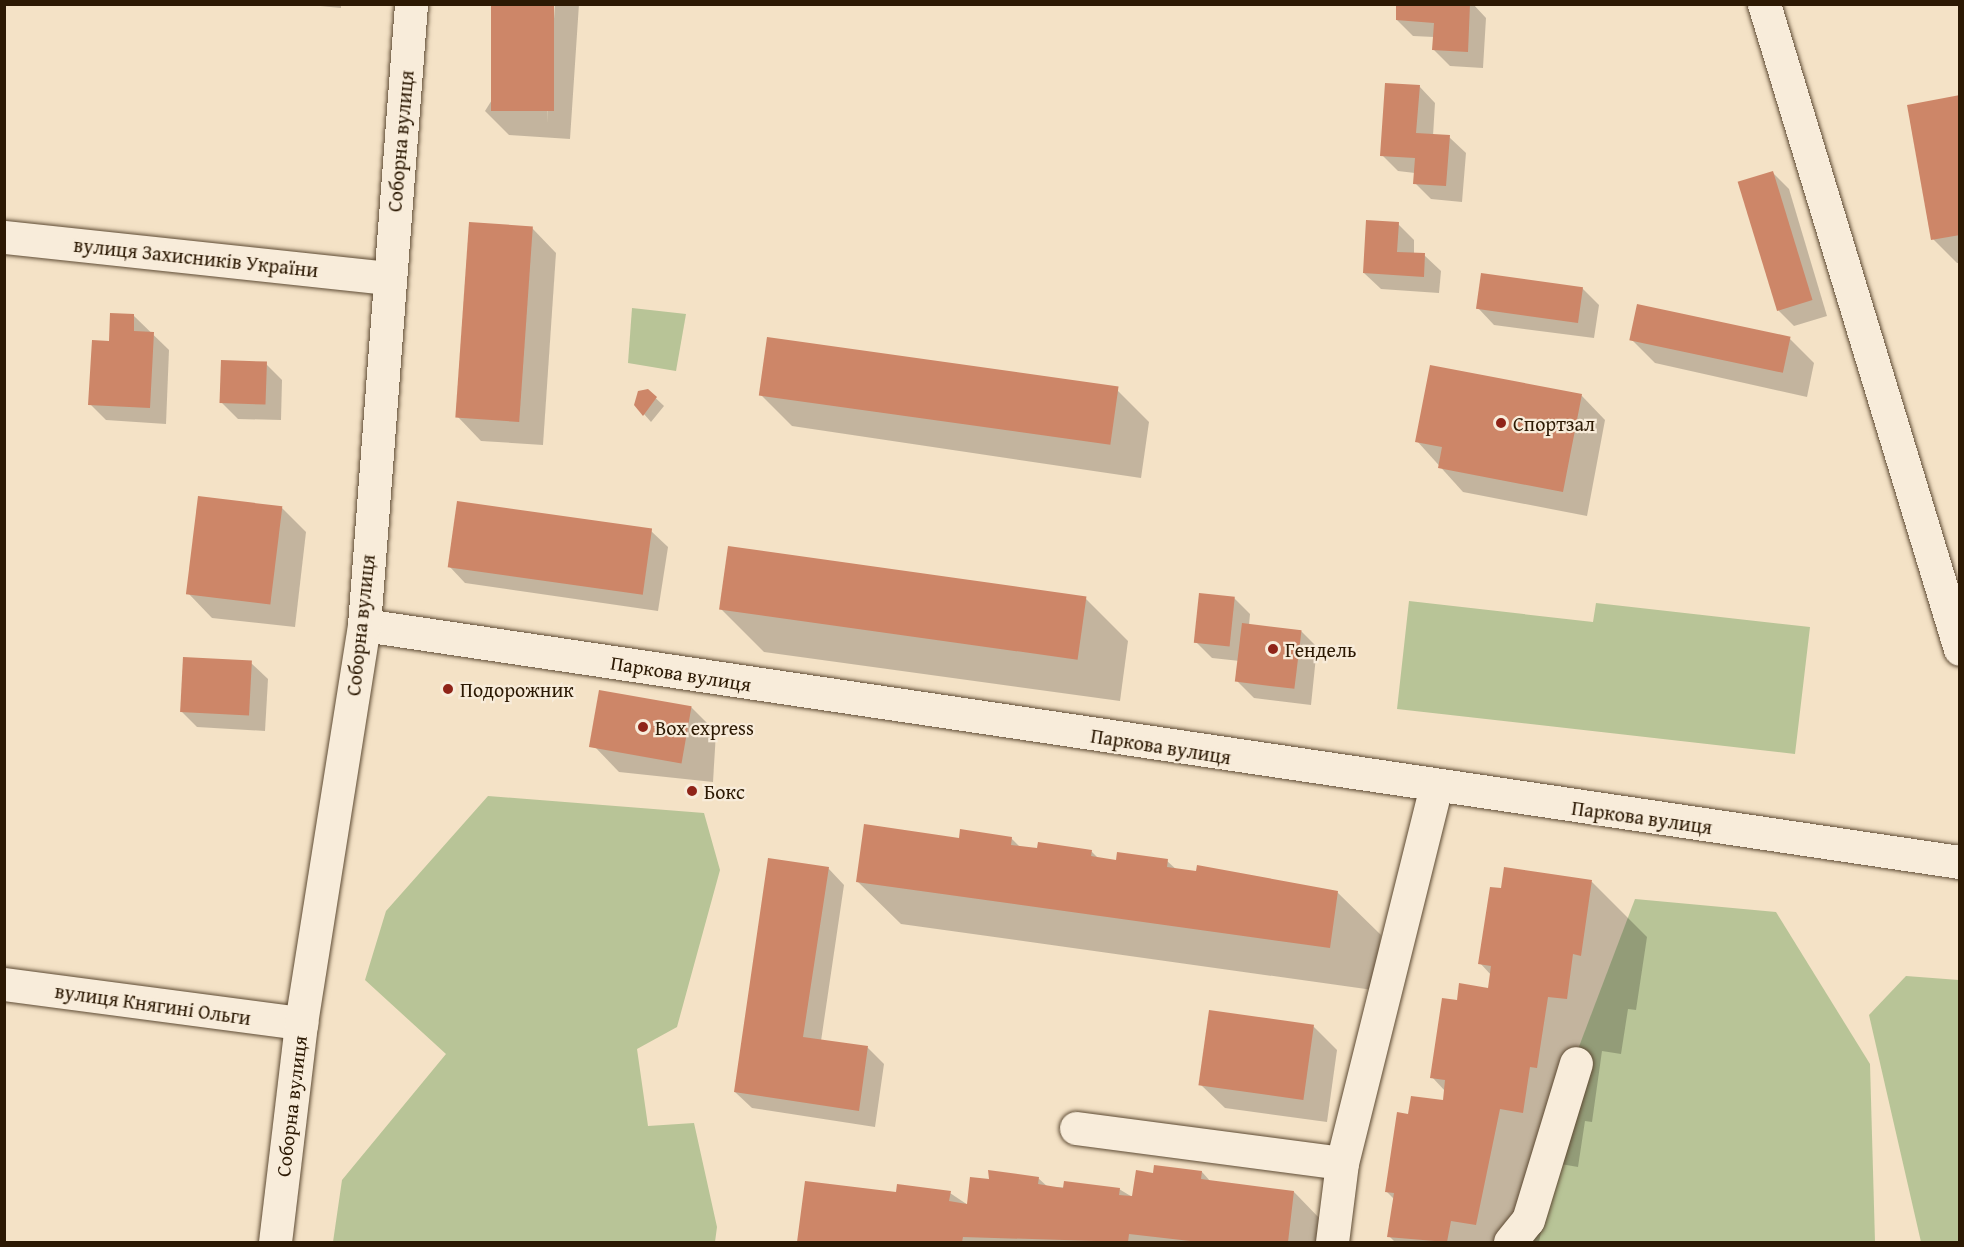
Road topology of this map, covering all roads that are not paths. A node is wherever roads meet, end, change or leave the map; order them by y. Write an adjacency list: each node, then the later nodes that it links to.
1 (411, 4): 4 (street, Соборна вулиця)
2 (1764, 4): 6 (street)
3 (4, 237): 4 (street, вулиця Захисників України)
4 (388, 278): 5 (street, Соборна вулиця)
5 (364, 625): 7 (street, Паркова вулиця); 10 (street, Соборна вулиця)
6 (1959, 649)
7 (1436, 787): 8 (street, Паркова вулиця); 13 (street)
8 (1959, 862)
9 (4, 984): 10 (street, вулиця Княгині Ольги)
10 (302, 1023): 14 (street, Соборна вулиця)
11 (1576, 1063): 16 (street)
12 (1076, 1128): 13 (street)
13 (1342, 1163): 15 (street)
14 (275, 1242)
15 (1332, 1242)
16 (1510, 1242)

